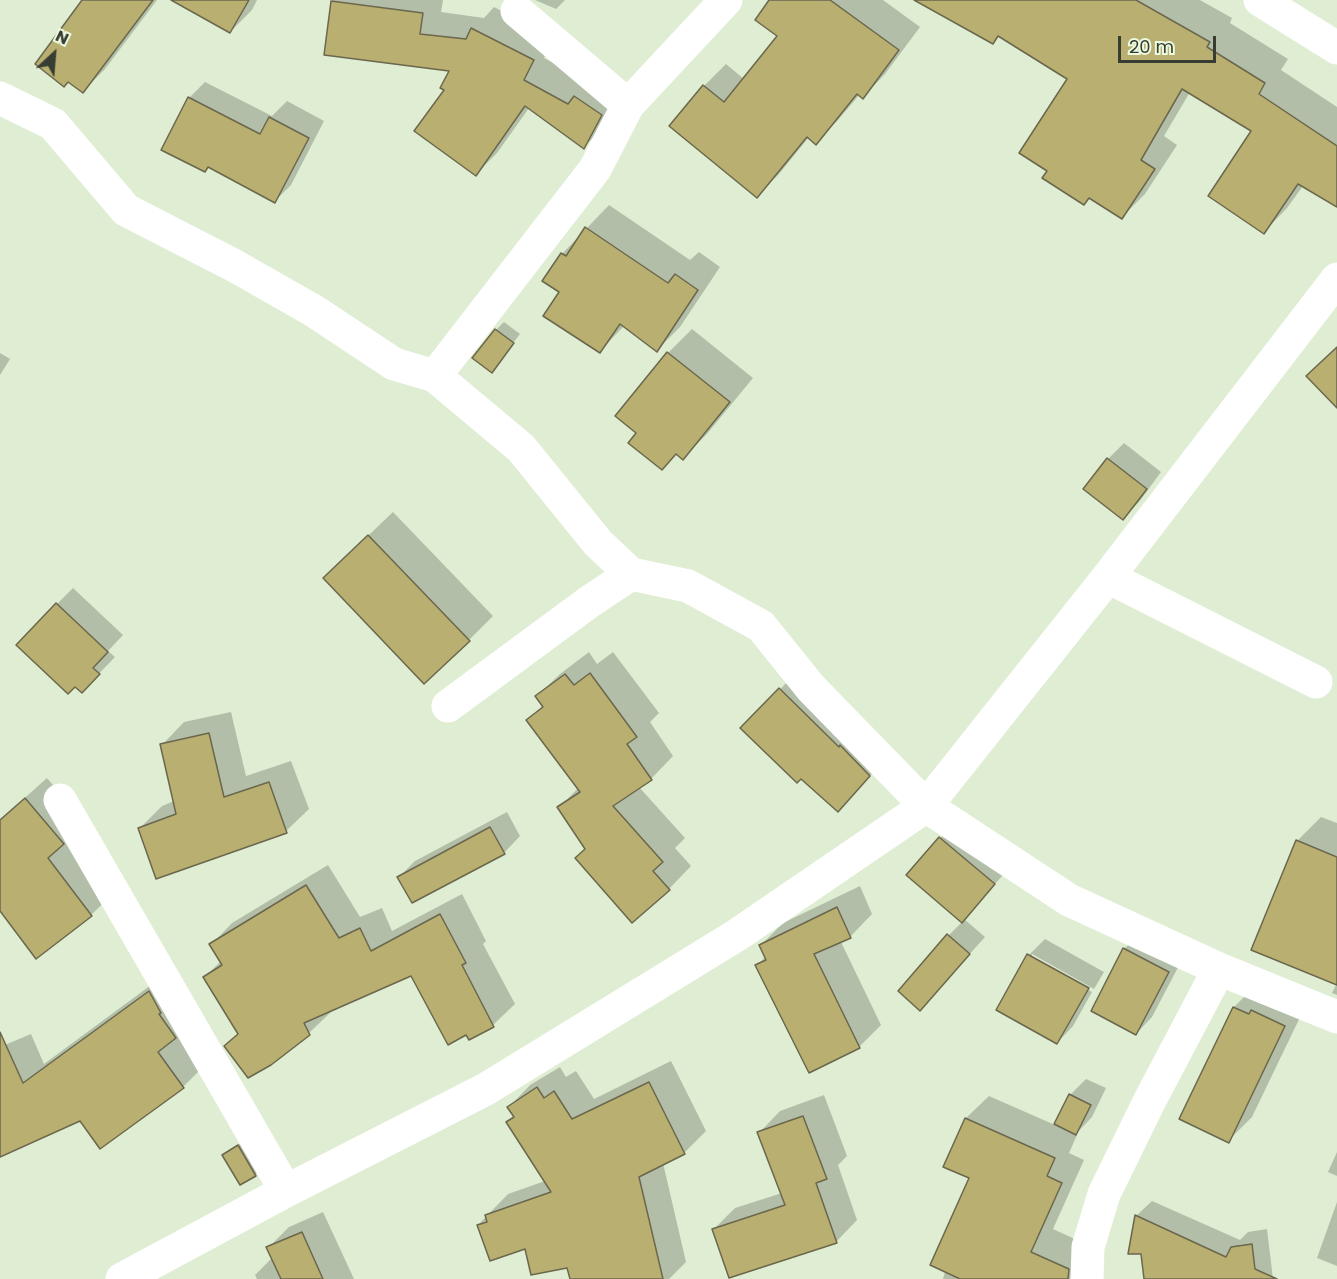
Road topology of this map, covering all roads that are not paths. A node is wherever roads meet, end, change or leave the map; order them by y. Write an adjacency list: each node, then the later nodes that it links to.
1 (726, 0): 6 (street)
2 (1260, 0): 4 (street)
3 (517, 11): 6 (street)
4 (1337, 48)
5 (0, 98): 8 (street)
6 (628, 105): 8 (street)
7 (1337, 279): 10 (street)
8 (435, 376): 9 (street)
9 (630, 573): 12 (street); 14 (street)
10 (1108, 577): 11 (street); 14 (street)
11 (1316, 682)
12 (448, 705)
13 (60, 800): 17 (street)
14 (926, 806): 15 (street); 17 (street)
15 (1219, 969): 16 (street); 19 (street)
16 (1337, 1017)
17 (286, 1191): 18 (street)
18 (122, 1279)
19 (1086, 1279)

